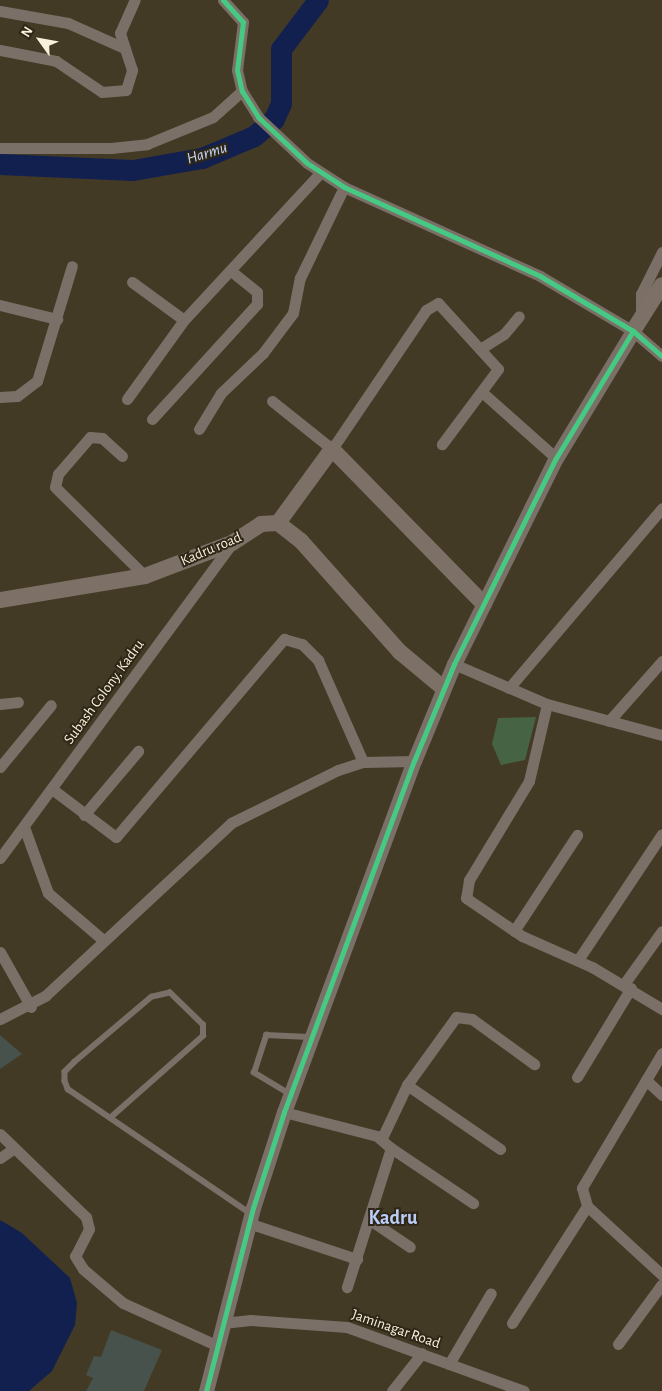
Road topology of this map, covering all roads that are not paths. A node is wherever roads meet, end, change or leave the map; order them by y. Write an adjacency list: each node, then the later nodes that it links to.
1 (136, 0): 4 (street)
2 (223, 0): 6 (street)
3 (0, 12): 4 (street)
4 (122, 47): 5 (street)
5 (0, 50)
6 (242, 91): 7 (street); 8 (street)
7 (0, 148)
8 (320, 173): 9 (street); 12 (street)
9 (344, 187): 20 (street); 28 (street)
10 (662, 252): 17 (street)
11 (72, 266): 18 (street)
12 (232, 270): 19 (street); 27 (street)
13 (132, 282): 19 (street)
14 (662, 285): 17 (main road)
15 (0, 305): 18 (street)
16 (519, 316): 21 (street)
17 (641, 317): 20 (main road)
18 (57, 319): 24 (street)
19 (184, 320): 25 (street)
20 (633, 331): 22 (street); 32 (street)
21 (480, 348): 23 (street); 30 (street)
22 (662, 356)
23 (483, 392): 29 (street); 32 (street)
24 (0, 397)
25 (127, 398)
26 (272, 401): 30 (street)
27 (152, 419)
28 (199, 429)
29 (442, 444)
30 (332, 449): 34 (main road); 38 (main road)
31 (122, 456): 36 (street)
32 (556, 458): 38 (street)
33 (662, 508): 42 (street)
34 (278, 523): 35 (main road, Kadru road); 41 (main road)
35 (232, 543): 36 (main road, Kadru road); 53 (street, Subash Colony, Kadru)
36 (144, 576): 37 (main road, Kadru road)
37 (0, 600)
38 (484, 604): 40 (street)
39 (662, 661): 47 (street)
40 (454, 664): 41 (street); 42 (street)
41 (443, 688): 50 (street)
42 (508, 688): 45 (street)
43 (18, 702): 44 (street)
44 (0, 704)
45 (547, 704): 47 (street); 60 (street)
46 (51, 705): 52 (street)
47 (609, 721): 48 (street)
48 (662, 735)
49 (138, 751): 54 (street)
50 (414, 761): 51 (street); 68 (street)
51 (363, 762): 54 (street); 61 (street)
52 (0, 767)
53 (52, 789): 54 (street); 55 (street, Subash Colony, Kadru)
54 (84, 815)
55 (24, 827): 58 (street, Subash Colony, Kadru); 61 (street)
56 (662, 834): 63 (street)
57 (577, 835): 60 (street)
58 (0, 858)
59 (662, 930): 64 (street)
60 (514, 931): 63 (street)
61 (103, 940): 65 (street)
62 (0, 952): 65 (street)
63 (578, 960): 64 (street)
64 (628, 986): 66 (street); 71 (street)
65 (31, 1007): 67 (street)
66 (662, 1009)
67 (0, 1019)
68 (312, 1037): 74 (street); 74 (lane)
69 (662, 1053): 72 (street)
70 (534, 1064): 73 (street)
71 (577, 1076)
72 (646, 1080): 75 (street); 85 (street)
73 (407, 1085): 79 (street); 82 (street)
74 (290, 1094): 76 (street)
75 (662, 1095)
76 (284, 1112): 79 (street); 86 (street)
77 (110, 1118): 77 (lane); 86 (lane)
78 (0, 1134): 81 (street)
79 (382, 1138): 80 (street)
80 (391, 1148): 84 (street); 87 (street)
81 (13, 1149): 83 (street); 97 (street)
82 (500, 1149)
83 (0, 1158)
84 (473, 1203)
85 (587, 1206): 90 (street); 95 (street)
86 (250, 1219): 89 (street); 94 (street)
87 (370, 1220): 88 (street); 89 (street)
88 (410, 1247)
89 (357, 1259): 92 (street)
90 (662, 1275)
91 (662, 1284): 96 (street)
92 (347, 1287)
93 (491, 1293): 99 (street)
94 (222, 1323): 97 (street); 98 (street, Jaminagar Road)
95 (512, 1323)
96 (618, 1344)
97 (216, 1345): 100 (street)
98 (422, 1353): 99 (street, Jaminagar Road); 101 (street)
99 (449, 1364): 102 (street, Jaminagar Road)
100 (206, 1391)
101 (392, 1391)
102 (524, 1391)

